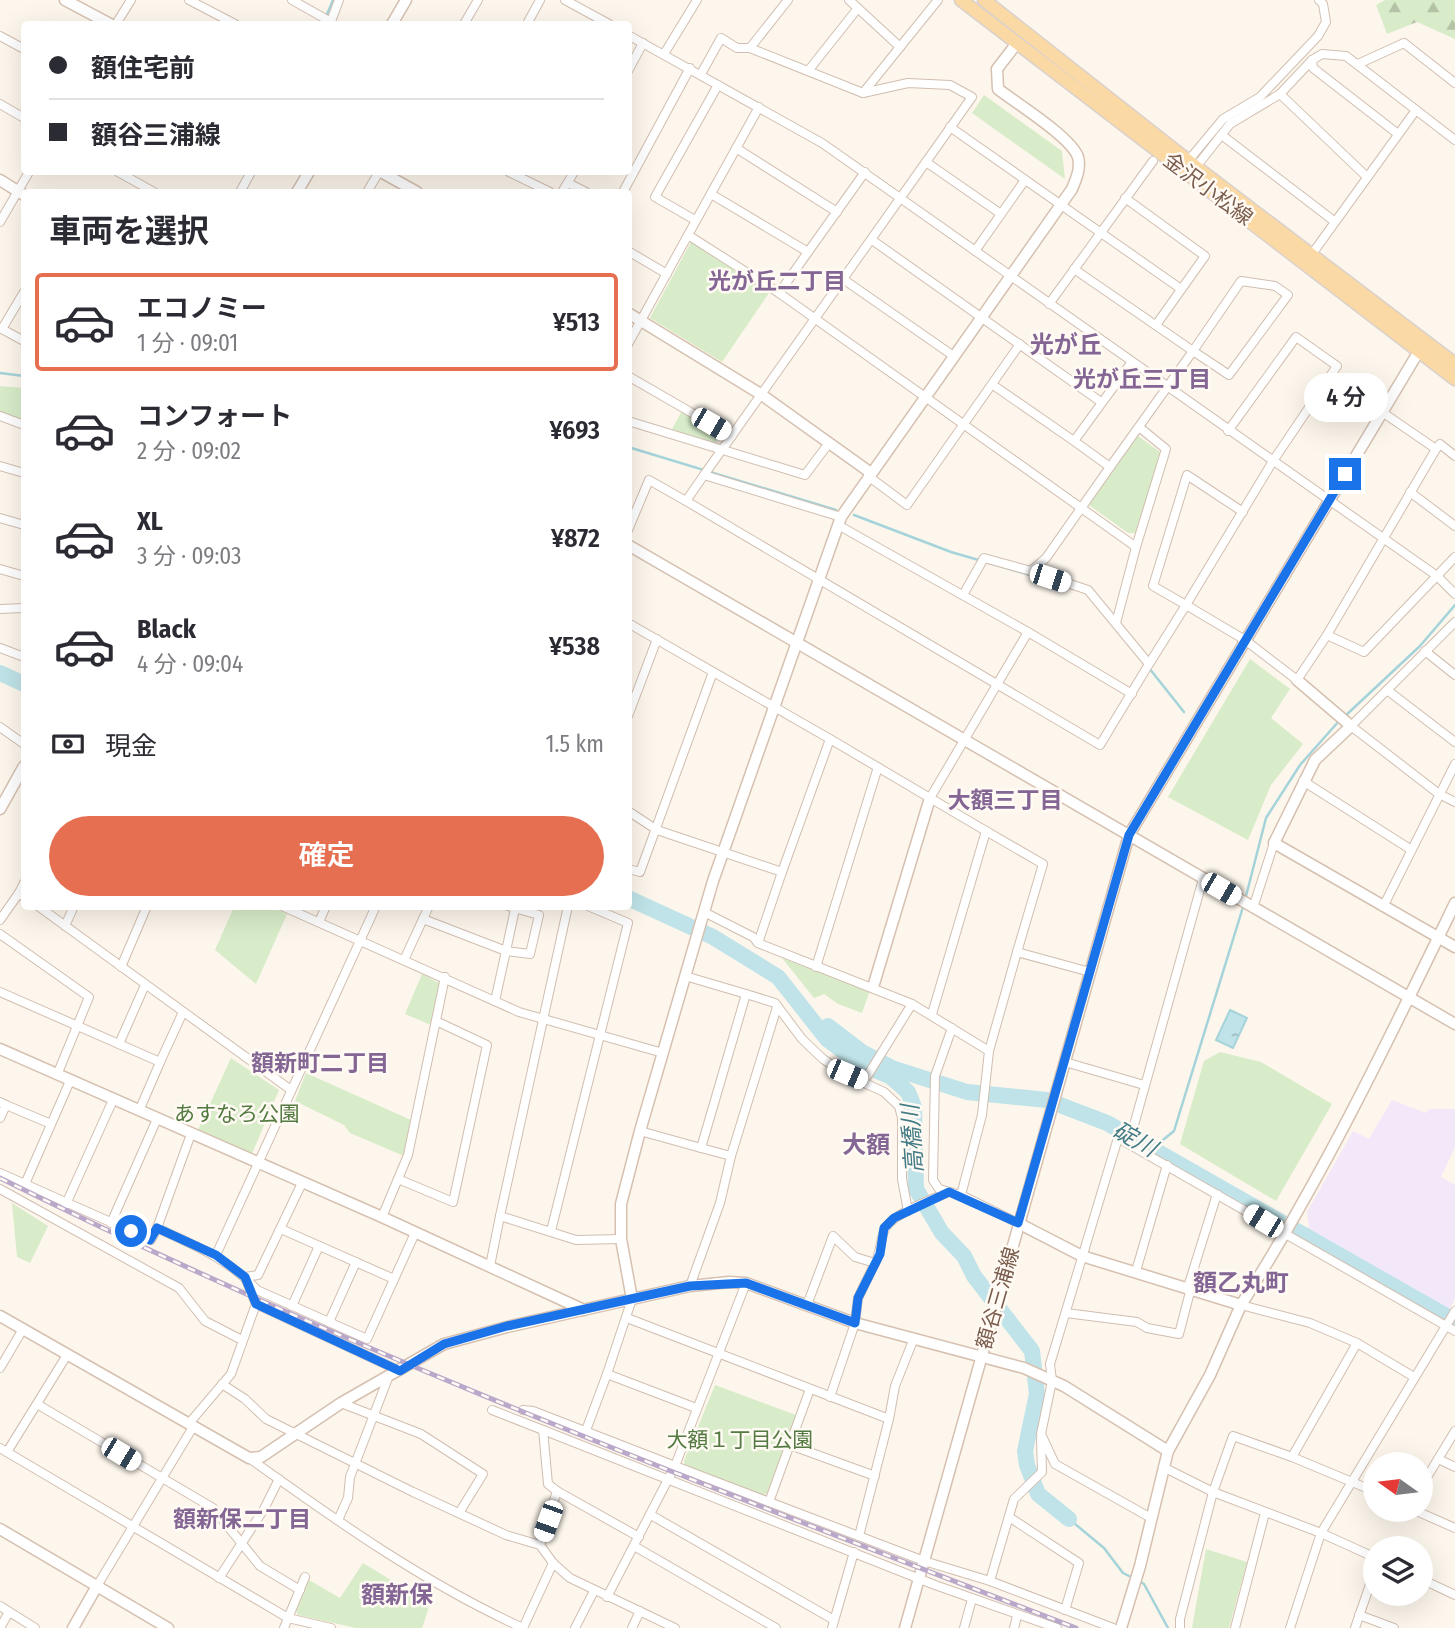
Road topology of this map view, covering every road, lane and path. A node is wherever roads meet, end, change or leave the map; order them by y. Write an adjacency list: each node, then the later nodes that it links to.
1 (65, 0): 18 (street)
2 (131, 0): 19 (street)
3 (292, 0): 21 (street)
4 (339, 0): 22 (street)
5 (406, 0): 23 (street)
6 (478, 0): 24 (street)
7 (540, 0): 25 (street)
8 (565, 0): 26 (street)
9 (696, 0): 34 (street)
10 (788, 0): 33 (street)
11 (849, 0): 17 (street)
12 (938, 0): 32 (street)
13 (961, 0): 30 (main road, 金沢小松線)
14 (984, 0): 56 (main road, 金沢小松線)
15 (1319, 0): 56 (street)
16 (195, 1): 20 (street)
17 (858, 8): 32 (street); 39 (street)
18 (104, 21)
19 (119, 21)
20 (230, 21)
21 (327, 21)
22 (331, 21)
23 (394, 21)
24 (466, 21)
25 (529, 21)
26 (593, 21)
27 (0, 36): 31 (street)
28 (632, 37): 29 (street)
29 (643, 43): 34 (street); 36 (street)
30 (1017, 43): 76 (street); 106 (main road, 金沢小松線)
31 (21, 47)
32 (900, 47): 43 (street)
33 (750, 48): 39 (street); 40 (street)
34 (664, 54): 38 (street)
35 (1312, 60): 37 (street); 44 (street); 50 (street)
36 (632, 64)
37 (1358, 64): 41 (street); 47 (street)
38 (690, 68): 40 (street); 71 (street)
39 (808, 71): 43 (street)
40 (701, 74): 42 (street)
41 (1455, 83)
42 (718, 85): 46 (street); 79 (street)
43 (863, 93): 49 (street)
44 (1280, 94): 51 (street); 62 (street)
45 (0, 104): 48 (street)
46 (759, 107): 53 (street); 57 (street)
47 (1416, 110): 50 (street); 52 (street)
48 (21, 116)
49 (950, 128): 55 (street); 64 (street)
50 (1398, 134): 62 (street)
51 (1223, 136): 56 (street); 80 (street)
52 (1455, 141)
53 (736, 148): 73 (street); 77 (street)
54 (1153, 161): 74 (street)
55 (926, 162): 75 (street); 78 (street)
56 (1192, 164): 88 (main road, 金沢小松線)
57 (865, 173): 75 (street); 77 (street)
58 (123, 175): 66 (street)
59 (386, 175): 67 (street)
60 (516, 175): 68 (street)
61 (572, 175): 65 (street)
62 (1366, 176): 80 (street)
63 (0, 180): 72 (street)
64 (1026, 180): 76 (street); 78 (street)
65 (568, 183): 69 (street); 70 (street)
66 (149, 189)
67 (411, 189)
68 (544, 189)
69 (564, 189)
70 (580, 189)
71 (625, 189)
72 (21, 193): 81 (street)
73 (710, 194): 79 (street); 86 (street)
74 (1125, 198): 82 (street); 93 (street)
75 (900, 199): 84 (street); 85 (street)
76 (1061, 205): 82 (street); 91 (street)
77 (836, 212): 86 (street)
78 (1001, 214): 85 (street)
79 (695, 220): 83 (street)
80 (1334, 221): 88 (street)
81 (0, 222)
82 (1100, 232): 89 (street); 93 (street)
83 (688, 234): 90 (street); 94 (street)
84 (872, 240): 92 (street); 98 (street)
85 (975, 251): 91 (street)
86 (808, 252): 94 (street)
87 (632, 253): 90 (street)
88 (1312, 254): 106 (main road, 金沢小松線)
89 (1074, 269): 96 (street); 101 (street)
90 (667, 274): 100 (street)
91 (1011, 277): 96 (street); 98 (street)
92 (843, 279): 99 (street); 108 (street)
93 (1181, 289): 101 (street)
94 (779, 293): 99 (street)
95 (21, 297): 102 (street)
96 (1049, 304): 109 (street)
97 (632, 315): 100 (street)
98 (983, 318): 105 (street); 108 (street)
99 (815, 319): 115 (street); 116 (street)
100 (642, 321): 103 (street); 115 (street)
101 (1156, 325): 107 (street)
102 (1, 328): 104 (street)
103 (632, 337)
104 (21, 339)
105 (1020, 344): 113 (street); 117 (street)
106 (1422, 346): 110 (main road, 金沢小松線); 112 (main road, 金沢小松線); 118 (street, 額谷三浦線)
107 (1193, 351): 107 (street); 114 (street)
108 (955, 357): 116 (street)
109 (1131, 363): 114 (street); 117 (street)
110 (1455, 364)
111 (632, 378): 125 (street)
112 (1455, 379)
113 (993, 384): 122 (street); 126 (street)
114 (1167, 387): 123 (street); 124 (street)
115 (762, 395): 125 (street); 127 (street)
116 (925, 397): 122 (street); 136 (street)
117 (1101, 402): 126 (street)
118 (1382, 412): 128 (street); 139 (street, 額谷三浦線)
119 (0, 416): 121 (street)
120 (632, 422): 129 (street)
121 (21, 424)
122 (966, 425): 136 (street); 140 (street)
123 (1139, 427): 133 (street); 149 (street)
124 (1228, 431): 131 (street); 131 (street)
125 (732, 436): 129 (street)
126 (1074, 441): 133 (street)
127 (829, 443): 129 (street); 136 (street)
128 (1436, 449): 130 (street); 137 (street)
129 (721, 450): 135 (street)
130 (1455, 456)
131 (1273, 461): 139 (street); 141 (street)
132 (0, 467): 134 (street)
133 (1111, 467): 140 (street)
134 (21, 472)
135 (706, 472): 138 (street); 144 (street)
136 (869, 474): 144 (street)
137 (1410, 492): 146 (street); 147 (street)
138 (686, 501): 143 (street); 155 (street)
139 (1329, 501): 147 (street); 167 (street, 額谷三浦線)
140 (1082, 509): 149 (street); 152 (street)
141 (1242, 512): 158 (street); 158 (street)
142 (0, 518): 145 (street)
143 (632, 520)
144 (840, 521): 155 (street); 156 (street)
145 (21, 524)
146 (1455, 526)
147 (1382, 539): 154 (street); 165 (street)
148 (632, 547): 168 (street)
149 (1136, 547): 162 (street)
150 (1455, 557): 154 (street)
151 (0, 569): 153 (street)
152 (1031, 571): 156 (street); 162 (street)
153 (21, 575)
154 (1437, 576): 157 (street); 165 (street)
155 (819, 580): 168 (street); 176 (street)
156 (963, 594): 164 (street)
157 (1455, 594)
158 (1186, 605): 167 (street); 172 (street)
159 (21, 608): 160 (street)
160 (0, 609)
161 (1455, 622): 170 (street)
162 (1116, 624): 172 (street)
163 (632, 625): 166 (street)
164 (1028, 632): 176 (street); 178 (street)
165 (1326, 635): 175 (street)
166 (657, 639): 173 (street); 179 (street)
167 (1245, 640): 175 (street); 198 (street, 額谷三浦線)
168 (797, 643): 180 (street); 184 (street)
169 (0, 648): 171 (street)
170 (1425, 651): 174 (street); 177 (street)
171 (21, 656)
172 (1148, 667): 178 (street)
173 (713, 672): 180 (street); 196 (street)
174 (1455, 675)
175 (1297, 680): 181 (street)
176 (999, 685): 178 (street); 184 (street)
177 (1387, 690): 181 (street); 186 (street)
178 (1132, 694)
179 (632, 705)
180 (774, 706): 183 (street); 201 (street)
181 (1349, 724): 190 (street); 191 (street)
182 (0, 727): 185 (street)
183 (830, 739): 188 (street); 203 (street)
184 (966, 741): 192 (street); 198 (street)
185 (21, 742)
186 (1455, 742)
187 (1455, 764): 191 (street)
188 (878, 767): 192 (street); 234 (street)
189 (21, 771): 194 (street)
190 (1303, 781): 199 (street); 200 (street)
191 (1439, 794): 193 (street); 200 (street)
192 (930, 798): 197 (street); 239 (street)
193 (1455, 802)
194 (0, 809)
195 (632, 814): 196 (street)
196 (657, 830): 201 (street); 202 (street)
197 (986, 831): 231 (street); 247 (street)
198 (1129, 835): 204 (street); 235 (street, 額谷三浦線)
199 (1274, 843): 207 (street); 208 (street)
200 (1410, 849): 208 (street)
201 (723, 852): 203 (street); 220 (street)
202 (632, 870)
203 (782, 872): 228 (street)
204 (1203, 879): 207 (street); 263 (street)
205 (21, 896): 222 (street)
206 (1455, 903): 226 (street)
207 (1247, 904): 242 (street)
208 (1383, 906): 226 (street)
209 (43, 910): 224 (street)
210 (72, 910): 224 (street)
211 (145, 910): 233 (street)
212 (291, 910): 223 (street)
213 (324, 910): 223 (street)
214 (374, 910): 227 (street)
215 (427, 910): 221 (street)
216 (512, 910): 230 (street)
217 (520, 910): 230 (street)
218 (567, 910): 248 (street)
219 (597, 910): 253 (street)
220 (704, 913): 228 (street); 236 (street)
221 (423, 919): 230 (street); 232 (street)
222 (0, 920)
223 (319, 922): 227 (street)
224 (65, 926): 233 (street)
225 (0, 934): 251 (street)
226 (1438, 938): 229 (street); 242 (street)
227 (361, 941): 232 (street); 264 (street)
228 (758, 943): 234 (street)
229 (1455, 947)
230 (506, 951): 243 (street)
231 (1017, 952): 235 (street); 256 (street)
232 (404, 960): 237 (street)
233 (121, 967): 238 (street)
234 (816, 967): 239 (street)
235 (1090, 972): 259 (street, 額谷三浦線)
236 (685, 976): 241 (street); 257 (street)
237 (445, 977): 243 (street); 249 (street)
238 (145, 985): 246 (street); 254 (street)
239 (873, 987): 244 (street)
240 (0, 992): 251 (street)
241 (746, 994): 245 (street); 274 (street)
242 (1409, 998): 250 (street); 294 (street)
243 (495, 1001): 248 (street)
244 (912, 1004): 247 (street); 261 (street)
245 (777, 1007): 275 (street); 287 (street)
246 (183, 1012): 258 (street); 264 (street)
247 (932, 1014): 252 (street)
248 (542, 1020): 253 (street); 288 (street)
249 (436, 1021): 279 (street); 279 (street)
250 (1455, 1024)
251 (78, 1027): 254 (street); 260 (street)
252 (952, 1028): 256 (street); 283 (street)
253 (600, 1034): 257 (street); 295 (street)
254 (118, 1044): 258 (street)
255 (0, 1049): 260 (street)
256 (989, 1051): 285 (street)
257 (663, 1053): 272 (street)
258 (161, 1060): 267 (street)
259 (1065, 1062): 263 (street); 291 (street, 額谷三浦線)
260 (57, 1075): 262 (street)
261 (866, 1077)
262 (70, 1081): 265 (street); 270 (street)
263 (1144, 1086): 271 (street)
264 (291, 1090): 276 (street)
265 (113, 1100): 267 (street); 286 (street)
266 (3, 1103): 268 (street); 270 (street)
267 (139, 1111): 269 (street)
268 (0, 1118)
269 (157, 1119): 273 (street); 290 (street)
270 (51, 1124): 281 (street)
271 (1134, 1125)
272 (640, 1131): 274 (street); 297 (street)
273 (191, 1134): 276 (street); 292 (street)
274 (701, 1147): 275 (street)
275 (731, 1156): 308 (street)
276 (258, 1163): 280 (street); 299 (street)
277 (1167, 1165): 284 (street); 300 (street); 304 (street)
278 (0, 1173): 281 (street)
279 (398, 1179): 289 (street)
280 (302, 1183): 289 (street); 293 (street)
281 (25, 1184): 286 (street)
282 (0, 1189): 325 (street)
283 (949, 1192): 285 (street); 287 (street)
284 (1217, 1194): 294 (street); 309 (street)
285 (961, 1195): 291 (street)
286 (66, 1204): 290 (street)
287 (912, 1210): 302 (street)
288 (500, 1216): 295 (street); 303 (street)
289 (382, 1217): 296 (street)
290 (111, 1223): 292 (street)
291 (1018, 1223): 300 (street); 329 (street, 額谷三浦線)
292 (157, 1228): 299 (street)
293 (281, 1229): 298 (street); 305 (street)
294 (1289, 1230): 312 (street); 319 (street)
295 (551, 1231): 297 (street)
296 (415, 1233): 303 (street); 306 (street)
297 (621, 1239): 310 (street)
298 (319, 1246): 301 (street); 314 (street)
299 (216, 1255): 305 (street)
300 (1082, 1256): 304 (street); 316 (street)
301 (356, 1262): 306 (street); 320 (street)
302 (875, 1263): 313 (street); 321 (street)
303 (490, 1266): 315 (street)
304 (1136, 1271): 309 (street)
305 (245, 1277): 311 (street); 314 (street)
306 (394, 1279): 320 (street)
307 (746, 1283): 308 (street); 313 (street); 327 (street)
308 (690, 1286): 310 (street)
309 (1189, 1288): 312 (street); 316 (street)
310 (632, 1299): 315 (street); 318 (street)
311 (256, 1304): 325 (street); 331 (street)
312 (1241, 1304): 326 (street); 354 (street)
313 (807, 1305): 321 (street)
314 (292, 1306): 320 (street)
315 (584, 1310): 331 (street)
316 (1066, 1313): 335 (street)
317 (0, 1316): 322 (street)
318 (627, 1318): 327 (street); 332 (street)
319 (1451, 1318): 323 (street); 333 (street)
320 (329, 1322)
321 (855, 1323): 324 (street); 338 (street)
322 (23, 1329): 328 (street); 330 (street)
323 (1455, 1331)
324 (914, 1338): 329 (street); 345 (street)
325 (242, 1340): 336 (street)
326 (1357, 1343): 333 (street); 355 (street)
327 (719, 1353): 337 (street); 341 (street)
328 (68, 1355): 339 (street); 346 (street)
329 (982, 1355): 335 (street); 390 (street, 額谷三浦線)
330 (0, 1368)
331 (400, 1371): 334 (street)
332 (607, 1374): 341 (street); 350 (street)
333 (1414, 1377): 367 (street)
334 (388, 1378): 340 (street); 344 (street)
335 (1049, 1379): 351 (street); 354 (street)
336 (222, 1384): 346 (street); 349 (street)
337 (810, 1389): 338 (street); 352 (street)
338 (830, 1397): 345 (street)
339 (37, 1404): 353 (street); 364 (street)
340 (341, 1404): 344 (street); 349 (street)
341 (696, 1408): 359 (street)
342 (492, 1410): 347 (street)
343 (523, 1410): 350 (street)
344 (374, 1416): 358 (street); 372 (street)
345 (889, 1419): 363 (street)
346 (193, 1427): 356 (street); 364 (street)
347 (543, 1430): 366 (street); 369 (street)
348 (1455, 1431): 357 (street)
349 (296, 1432): 356 (street); 358 (street)
350 (585, 1433): 359 (street)
351 (1041, 1434): 375 (street); 376 (street)
352 (790, 1445): 363 (street); 371 (street)
353 (4, 1450): 379 (street)
354 (1168, 1451): 360 (street)
355 (1292, 1457): 367 (street); 370 (street)
356 (249, 1458): 365 (street)
357 (1438, 1459): 361 (street); 362 (street)
358 (356, 1464): 372 (street); 378 (street)
359 (675, 1466): 366 (street); 371 (street)
360 (1163, 1467): 370 (street); 376 (street)
361 (1433, 1467)
362 (1455, 1467)
363 (875, 1476): 383 (street)
364 (163, 1479): 379 (street); 385 (street)
365 (279, 1479): 378 (street); 385 (street)
366 (670, 1479): 374 (street); 388 (street)
367 (1353, 1482): 368 (street); 382 (street)
368 (1363, 1486)
369 (557, 1491): 384 (street); 386 (street)
370 (1213, 1492): 373 (street); 429 (street)
371 (769, 1502): 383 (street)
372 (459, 1513): 386 (street)
373 (1265, 1513): 382 (street); 430 (street)
374 (651, 1515): 384 (street); 411 (street)
375 (1009, 1517): 395 (street); 405 (street)
376 (1151, 1518): 428 (street)
377 (1433, 1518): 380 (street)
378 (338, 1520): 418 (street)
379 (133, 1528): 394 (street); 397 (street)
380 (1455, 1528)
381 (0, 1529): 397 (street)
382 (1321, 1533): 389 (street); 431 (street)
383 (859, 1536): 390 (street)
384 (639, 1537): 387 (street)
385 (241, 1542): 394 (street); 398 (street)
386 (540, 1545): 391 (street)
387 (634, 1546): 401 (street); 422 (street)
388 (854, 1552): 393 (street); 411 (street)
389 (1363, 1552)
390 (924, 1561): 393 (street, 額谷三浦線); 395 (street)
391 (553, 1563): 399 (street); 418 (street)
392 (305, 1577): 398 (street)
393 (919, 1577): 402 (street); 423 (street, 額谷三浦線)
394 (219, 1578): 410 (street)
395 (990, 1581): 405 (street)
396 (1433, 1585): 400 (street)
397 (97, 1586): 414 (street); 415 (street)
398 (300, 1590): 410 (street)
399 (594, 1591): 401 (street); 419 (street)
400 (1455, 1595)
401 (607, 1597): 406 (street)
402 (972, 1599): 409 (street); 424 (street)
403 (1363, 1604): 408 (street)
404 (0, 1606): 407 (street)
405 (1065, 1610): 427 (street)
406 (640, 1611): 420 (street); 421 (street)
407 (9, 1612): 412 (street); 413 (street)
408 (1359, 1615): 432 (street); 433 (street)
409 (1017, 1616): 425 (street); 426 (street)
410 (288, 1618): 416 (street); 417 (street)
411 (833, 1624)
412 (0, 1628)
413 (35, 1628)
414 (73, 1628)
415 (168, 1628)
416 (284, 1628)
417 (331, 1628)
418 (523, 1628)
419 (575, 1628)
420 (632, 1628)
421 (675, 1628)
422 (776, 1628)
423 (905, 1628)
424 (964, 1628)
425 (1014, 1628)
426 (1057, 1628)
427 (1113, 1628)
428 (1121, 1628)
429 (1180, 1628)
430 (1235, 1628)
431 (1290, 1628)
432 (1355, 1628)
433 (1394, 1628)

